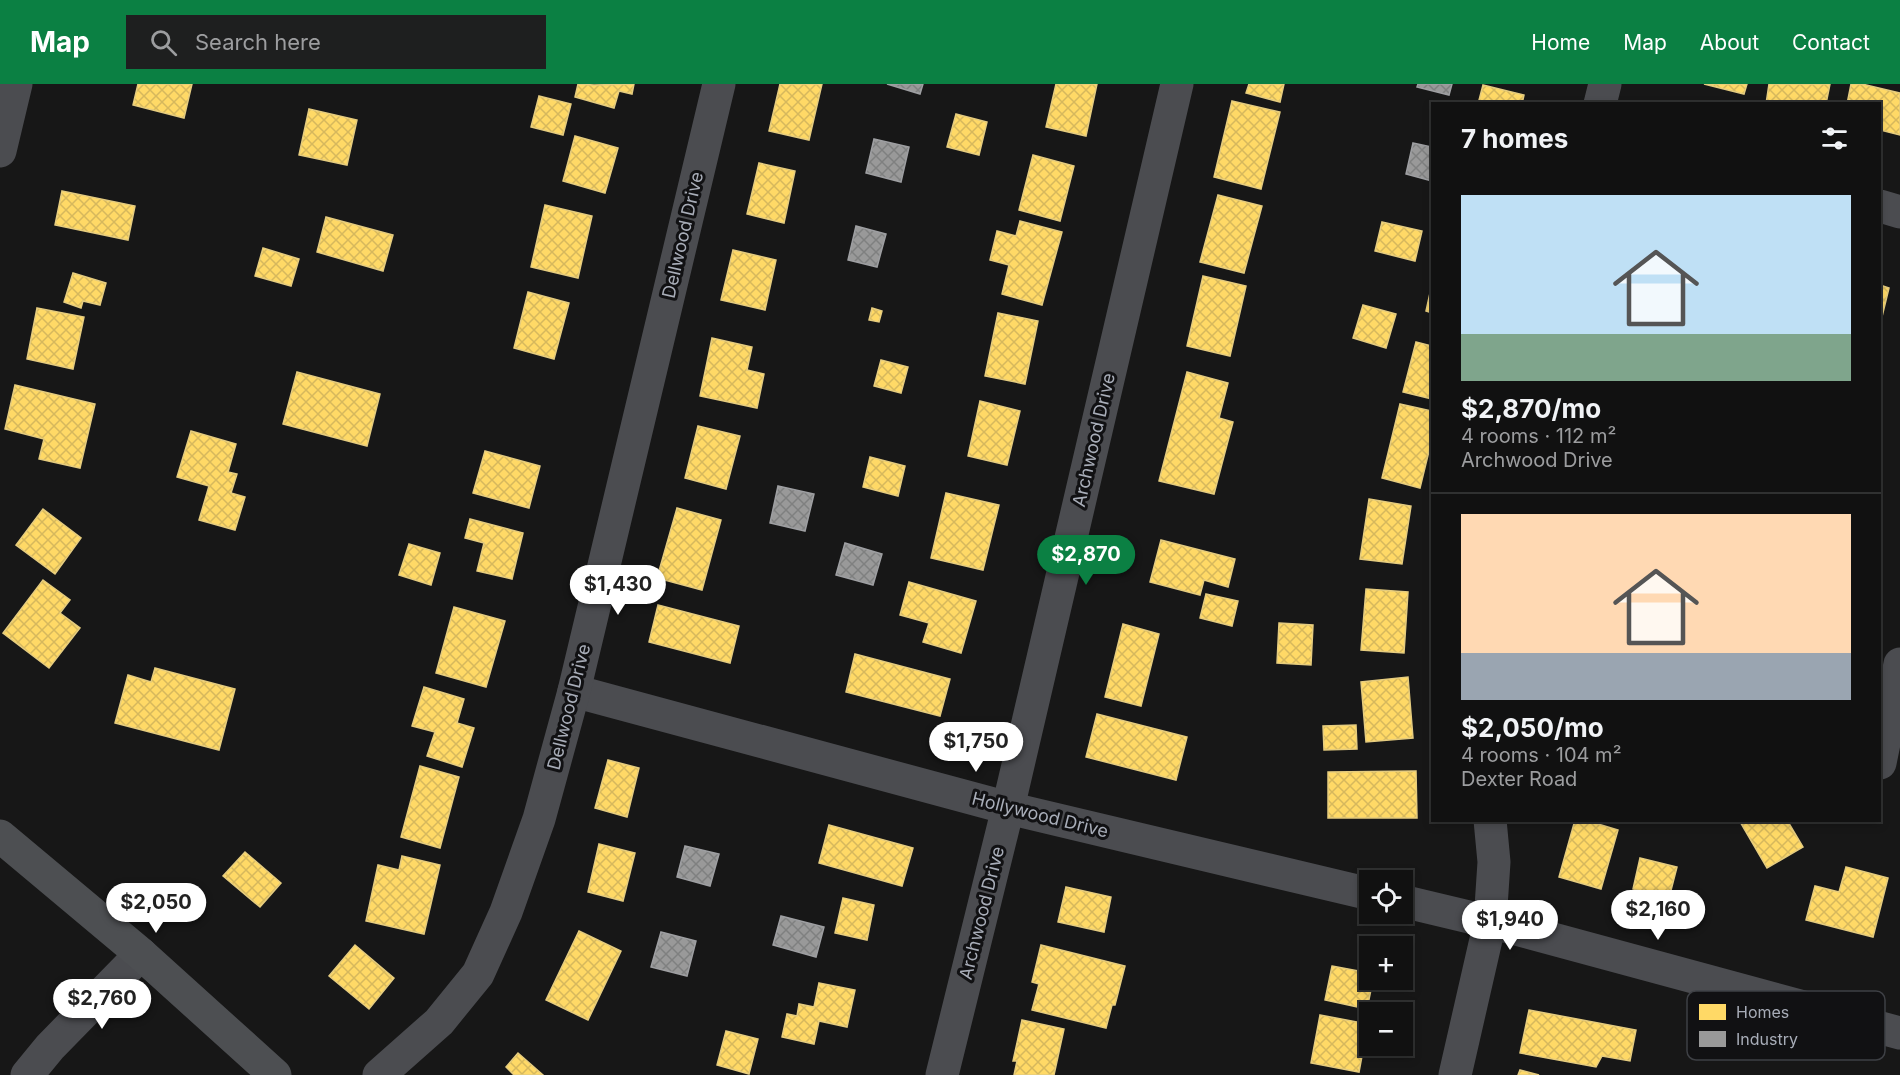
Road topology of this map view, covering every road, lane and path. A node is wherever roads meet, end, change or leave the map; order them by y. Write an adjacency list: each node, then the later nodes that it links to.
1 (16, 84): 6 (street)
2 (719, 84): 10 (street, Dellwood Drive)
3 (1178, 84): 12 (street, Archwood Drive)
4 (1605, 84): 5 (street)
5 (1600, 102)
6 (0, 151)
7 (1881, 207): 8 (street)
8 (1900, 212)
9 (1900, 664): 11 (street)
10 (574, 691): 12 (street, Hollywood Drive); 24 (street, Dellwood Drive)
11 (1881, 758)
12 (1008, 808): 15 (street, Hollywood Drive); 25 (street, Archwood Drive)
13 (1490, 822): 17 (street)
14 (0, 836): 18 (main road)
15 (1359, 891)
16 (1413, 904): 17 (street)
17 (1490, 922): 19 (street); 26 (street)
18 (141, 954): 22 (street); 23 (main road)
19 (1745, 991)
20 (1885, 1029): 21 (street)
21 (1900, 1033)
22 (27, 1075)
23 (275, 1075)
24 (379, 1075)
25 (942, 1075)
26 (1455, 1075)

